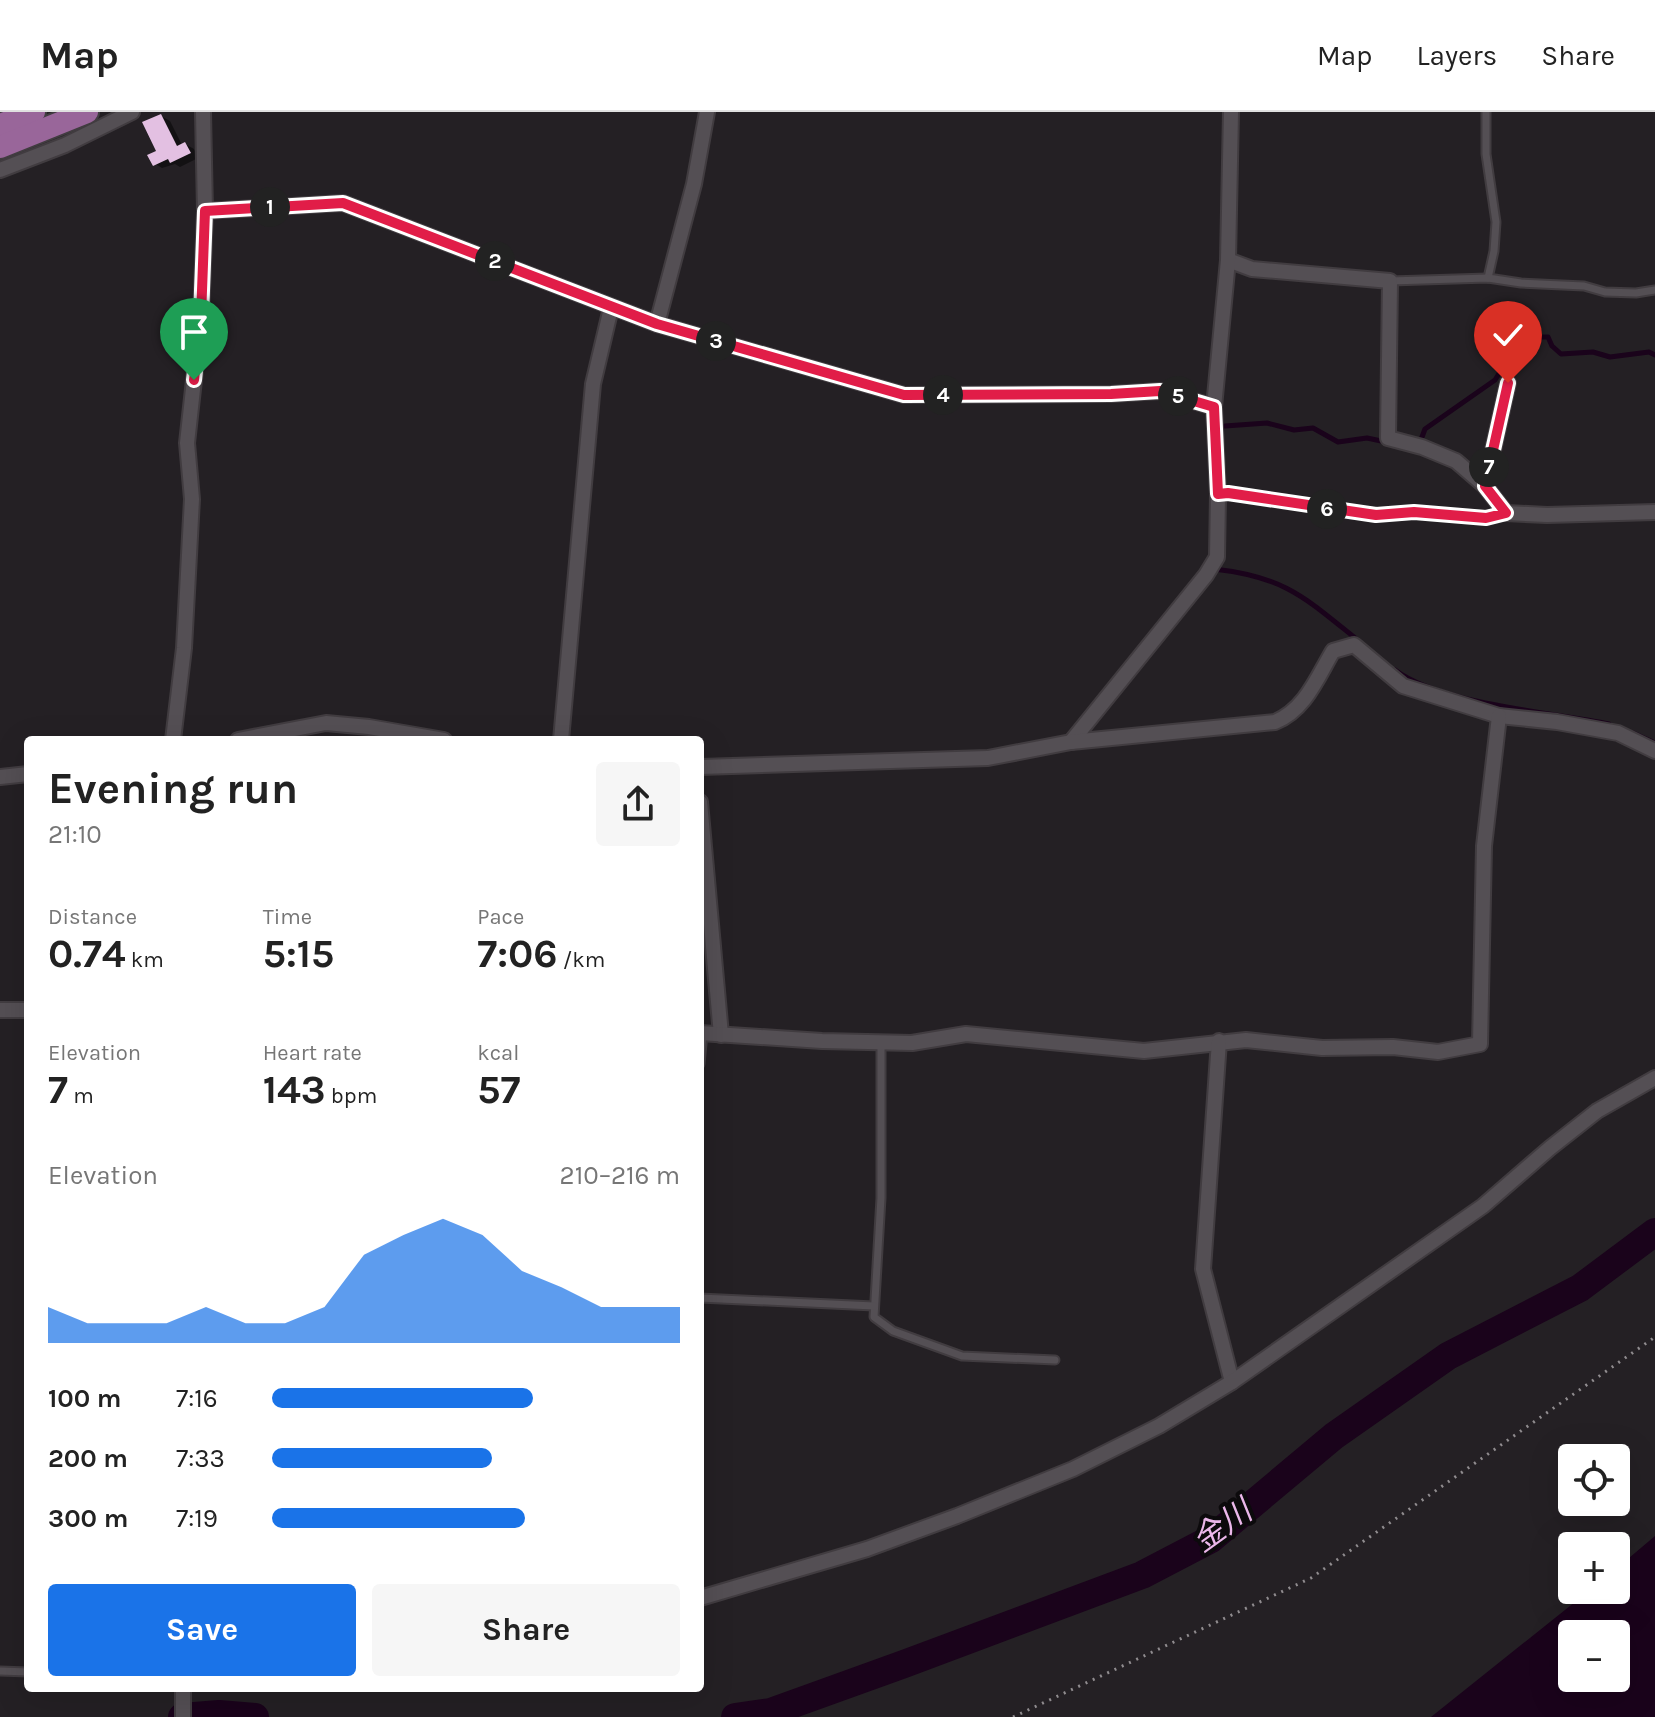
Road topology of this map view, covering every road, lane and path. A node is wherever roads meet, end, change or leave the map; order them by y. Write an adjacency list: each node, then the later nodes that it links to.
1 (34, 112): 8 (highway)
2 (87, 112): 9 (highway)
3 (132, 112): 10 (street)
4 (203, 112): 11 (street)
5 (707, 112): 17 (street)
6 (1231, 112): 12 (street)
7 (1486, 112): 13 (lane)
8 (0, 125)
9 (0, 147)
10 (0, 170)
11 (205, 211): 16 (street); 25 (street)
12 (1228, 260): 14 (street); 19 (street)
13 (1488, 278): 14 (lane); 15 (lane)
14 (1390, 281): 20 (street)
15 (1655, 290)
16 (611, 308): 17 (street); 28 (street)
17 (657, 324): 19 (street)
18 (1508, 383): 20 (street)
19 (1214, 407): 21 (street)
20 (1485, 486): 23 (street)
21 (1218, 494): 23 (lane); 29 (street)
22 (1655, 512): 23 (street)
23 (1506, 513)
24 (1499, 716): 29 (street); 30 (street); 39 (street)
25 (173, 736)
26 (259, 736): 27 (street)
27 (421, 736)
28 (561, 736)
29 (1071, 742): 31 (street)
30 (1655, 751)
31 (704, 767)
32 (24, 774): 33 (street)
33 (0, 777)
34 (704, 846): 38 (street)
35 (0, 1010): 36 (street)
36 (24, 1010)
37 (704, 1033): 38 (street)
38 (721, 1035): 40 (street)
39 (1219, 1041): 40 (street); 46 (street)
40 (881, 1042): 43 (lane)
41 (1655, 1078): 46 (street)
42 (704, 1298): 43 (lane)
43 (874, 1306): 45 (lane)
44 (1655, 1337): 52 (path)
45 (1055, 1360)
46 (1232, 1382): 47 (street)
47 (704, 1597)
48 (0, 1671): 49 (lane)
49 (24, 1672)
50 (183, 1692): 51 (street)
51 (183, 1717)
52 (1013, 1717)

